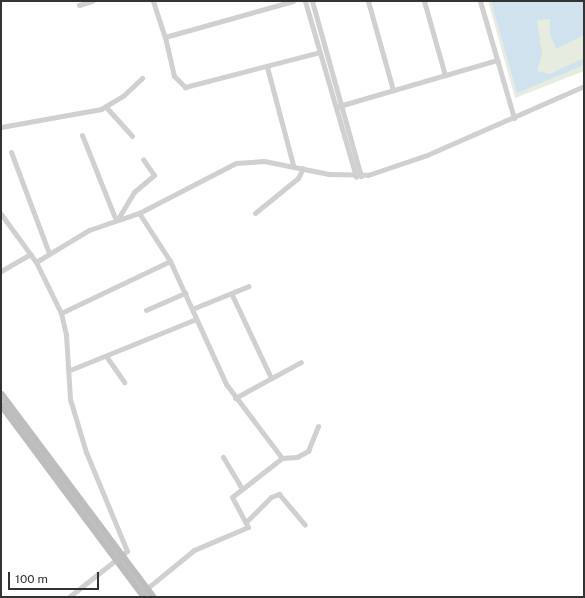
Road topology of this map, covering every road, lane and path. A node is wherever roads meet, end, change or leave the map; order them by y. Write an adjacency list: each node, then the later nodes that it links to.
1 (92, 1): 9 (street)
2 (153, 1): 10 (street)
3 (292, 1): 10 (street)
4 (305, 1): 11 (street)
5 (312, 1): 18 (street)
6 (368, 1): 17 (street)
7 (424, 1): 14 (street)
8 (480, 1): 12 (street)
9 (79, 5)
10 (165, 36): 13 (street)
11 (320, 52): 13 (street); 20 (street)
12 (497, 60): 14 (street); 21 (street)
13 (267, 67): 27 (street)
14 (444, 75): 17 (street)
15 (142, 78): 19 (street)
16 (584, 86): 21 (street)
17 (393, 90): 18 (street)
18 (342, 105): 20 (street); 29 (street)
19 (106, 107): 22 (street); 24 (street)
20 (336, 107): 29 (street)
21 (514, 118): 29 (street)
22 (1, 127)
23 (82, 135): 33 (street)
24 (132, 136)
25 (11, 152): 34 (street)
26 (143, 159): 33 (street)
27 (293, 165): 28 (street); 30 (street)
28 (303, 168): 29 (street); 31 (street)
29 (358, 176)
30 (138, 212): 33 (street); 36 (street)
31 (255, 213)
32 (1, 214): 35 (street)
33 (117, 218): 34 (street)
34 (48, 252): 37 (street)
35 (31, 254): 37 (street); 38 (street)
36 (170, 261): 40 (street); 44 (street)
37 (36, 262): 44 (street)
38 (1, 271)
39 (249, 286): 41 (street)
40 (185, 293): 42 (street); 43 (street)
41 (232, 295): 42 (street); 49 (street)
42 (192, 309): 45 (street)
43 (146, 310)
44 (61, 313): 48 (street)
45 (196, 319): 46 (street); 52 (street)
46 (106, 356): 48 (street); 50 (street)
47 (301, 362): 49 (street)
48 (70, 370): 60 (street)
49 (271, 378): 52 (street)
50 (124, 382)
51 (1, 394): 60 (main road)
52 (235, 398): 56 (street)
53 (1, 405): 60 (main road)
54 (318, 426): 56 (street)
55 (223, 457): 57 (street)
56 (282, 458): 57 (street)
57 (242, 489): 58 (street)
58 (246, 522): 59 (street); 61 (street)
59 (305, 525)
60 (120, 558): 61 (main road); 62 (street)
61 (144, 593): 63 (main road)
62 (69, 597)
63 (153, 597)

